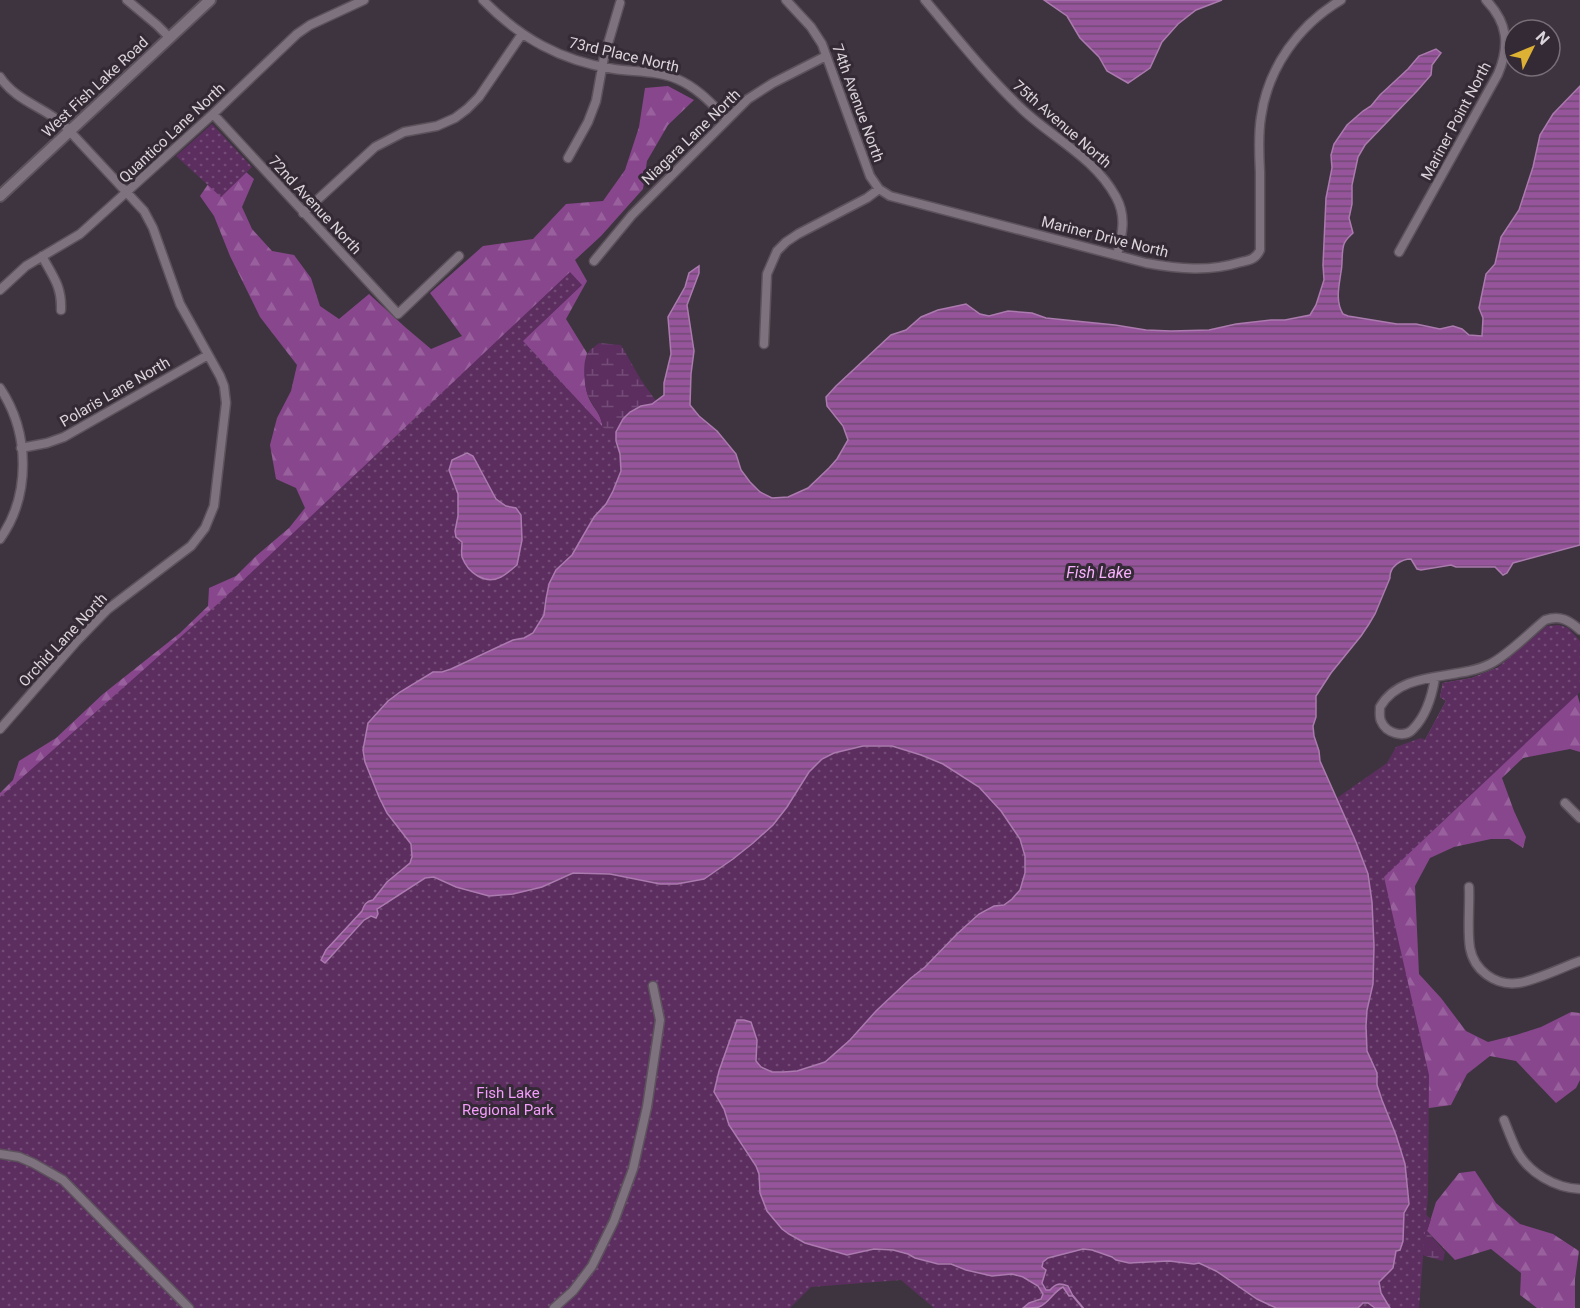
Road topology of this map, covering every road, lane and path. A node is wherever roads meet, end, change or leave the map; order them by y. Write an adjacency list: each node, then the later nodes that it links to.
1 (127, 0): 11 (street)
2 (210, 0): 11 (street, West Fish Lake Road)
3 (364, 0): 15 (street, Quantico Lane North)
4 (483, 0): 10 (street, 73rd Place North)
5 (786, 0): 12 (street, 74th Avenue North)
6 (925, 0): 24 (street, 75th Avenue North)
7 (1341, 0): 24 (street, Mariner Drive North)
8 (1486, 0): 23 (street, Mariner Point North)
9 (620, 3): 13 (street)
10 (522, 34): 13 (street, 73rd Place North); 22 (street)
11 (170, 38): 17 (street, West Fish Lake Road)
12 (826, 56): 16 (street, Niagara Lane North); 19 (street, 74th Avenue North)
13 (602, 67): 16 (street, 73rd Place North); 18 (street)
14 (0, 77): 17 (street, Orchid Lane North)
15 (213, 114): 20 (street, Quantico Lane North); 22 (street, 72nd Avenue North)
16 (727, 119): 27 (street, Niagara Lane North)
17 (70, 131): 20 (street, Orchid Lane North); 21 (street, West Fish Lake Road)
18 (568, 158)
19 (879, 189): 24 (street, Mariner Drive North); 30 (street)
20 (127, 192): 25 (street, Quantico Lane North); 31 (street, Orchid Lane North)
21 (0, 196)
22 (303, 213): 26 (street, 72nd Avenue North)
23 (1399, 252)
24 (1117, 255)
25 (42, 256): 28 (street, Quantico Lane North); 29 (street)
26 (459, 256)
27 (594, 261)
28 (0, 290)
29 (61, 310)
30 (764, 344)
31 (208, 354): 33 (street, Polaris Lane North); 37 (street, Orchid Lane North)
32 (0, 388): 33 (street)
33 (21, 448): 34 (street)
34 (0, 539)
35 (1580, 630): 36 (street)
36 (1435, 678): 36 (street)
37 (0, 729)
38 (1565, 803): 39 (street)
39 (1580, 818)
40 (1469, 887): 41 (street)
41 (1580, 961)
42 (653, 986): 47 (street)
43 (1504, 1120): 45 (street)
44 (0, 1154): 46 (street)
45 (1580, 1189)
46 (189, 1308)
47 (554, 1308)

